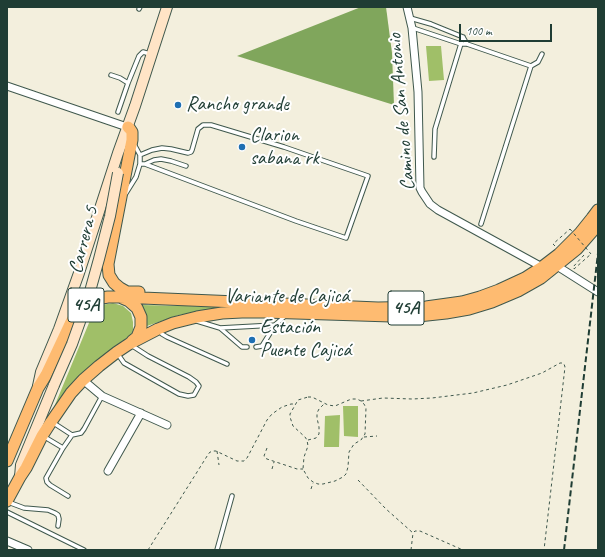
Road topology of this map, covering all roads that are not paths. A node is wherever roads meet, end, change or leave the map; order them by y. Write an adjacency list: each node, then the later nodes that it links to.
1 (167, 7): 8 (main road, Carrera 5 / 45A)
2 (407, 7): 3 (street, Camino de San Antonio)
3 (410, 18): 4 (street, Camino de San Antonio); 5 (lane)
4 (412, 28): 6 (lane); 26 (street, Camino de San Antonio)
5 (464, 37): 6 (lane); 7 (lane)
6 (461, 44): 7 (lane); 18 (lane)
7 (468, 44): 10 (lane)
8 (151, 54): 12 (lane); 15 (main road, Carrera 5 / 45A)
9 (542, 54): 10 (lane)
10 (531, 66): 23 (lane)
11 (111, 75): 12 (lane)
12 (128, 83): 14 (lane)
13 (7, 86): 15 (street)
14 (118, 112)
15 (128, 125): 16 (highway); 42 (main road, Carrera 5 / 45A); 52 (main road, Carrera 5 / 45A, bridge)
16 (132, 140): 17 (lane); 21 (highway)
17 (140, 155): 19 (lane); 19 (lane)
18 (434, 157)
19 (142, 164): 20 (lane); 21 (lane)
20 (186, 166)
21 (118, 208): 30 (highway)
22 (598, 210): 26 (highway, Variante de Cajicá / 45A)
23 (481, 224)
24 (598, 226): 25 (highway, Variante de Cajicá / 45A)
25 (557, 266): 28 (street); 31 (highway, Variante de Cajicá / 45A)
26 (542, 267): 30 (highway, Variante de Cajicá / 45A)
27 (598, 283): 28 (street)
28 (598, 292)
29 (119, 297): 30 (highway, Variante de Cajicá / 45A); 36 (highway); 42 (highway, Variante de Cajicá / 45A)
30 (182, 300)
31 (289, 312): 32 (highway, Variante de Cajicá / 45A); 33 (lane)
32 (189, 318): 34 (highway, Variante de Cajicá / 45A); 35 (lane)
33 (275, 324): 35 (lane); 37 (lane)
34 (158, 328): 36 (highway, Variante de Cajicá / 45A); 40 (lane)
35 (220, 328): 38 (lane)
36 (129, 344): 39 (highway, Variante de Cajicá / 45A); 39 (lane)
37 (256, 346)
38 (248, 347)
39 (116, 352): 41 (highway, Variante de Cajicá / 45A)
40 (227, 364)
41 (83, 380): 43 (street); 45 (highway, Variante de Cajicá / 45A)
42 (38, 388): 50 (highway, 45A)
43 (102, 396): 44 (street); 47 (lane)
44 (141, 413): 46 (street); 51 (street)
45 (51, 422): 47 (lane); 48 (highway, Variante de Cajicá / 45A)
46 (167, 425)
47 (72, 435): 49 (lane)
48 (42, 436): 49 (lane); 52 (highway, Variante de Cajicá / 45A)
49 (63, 448): 53 (lane)
50 (7, 461)
51 (108, 471)
52 (20, 477): 55 (highway, 45A)
53 (68, 496)
54 (232, 496): 61 (lane)
55 (7, 501): 57 (lane)
56 (7, 512): 60 (lane)
57 (58, 526)
58 (7, 541): 59 (street)
59 (28, 550)
60 (84, 550)
61 (216, 550)

